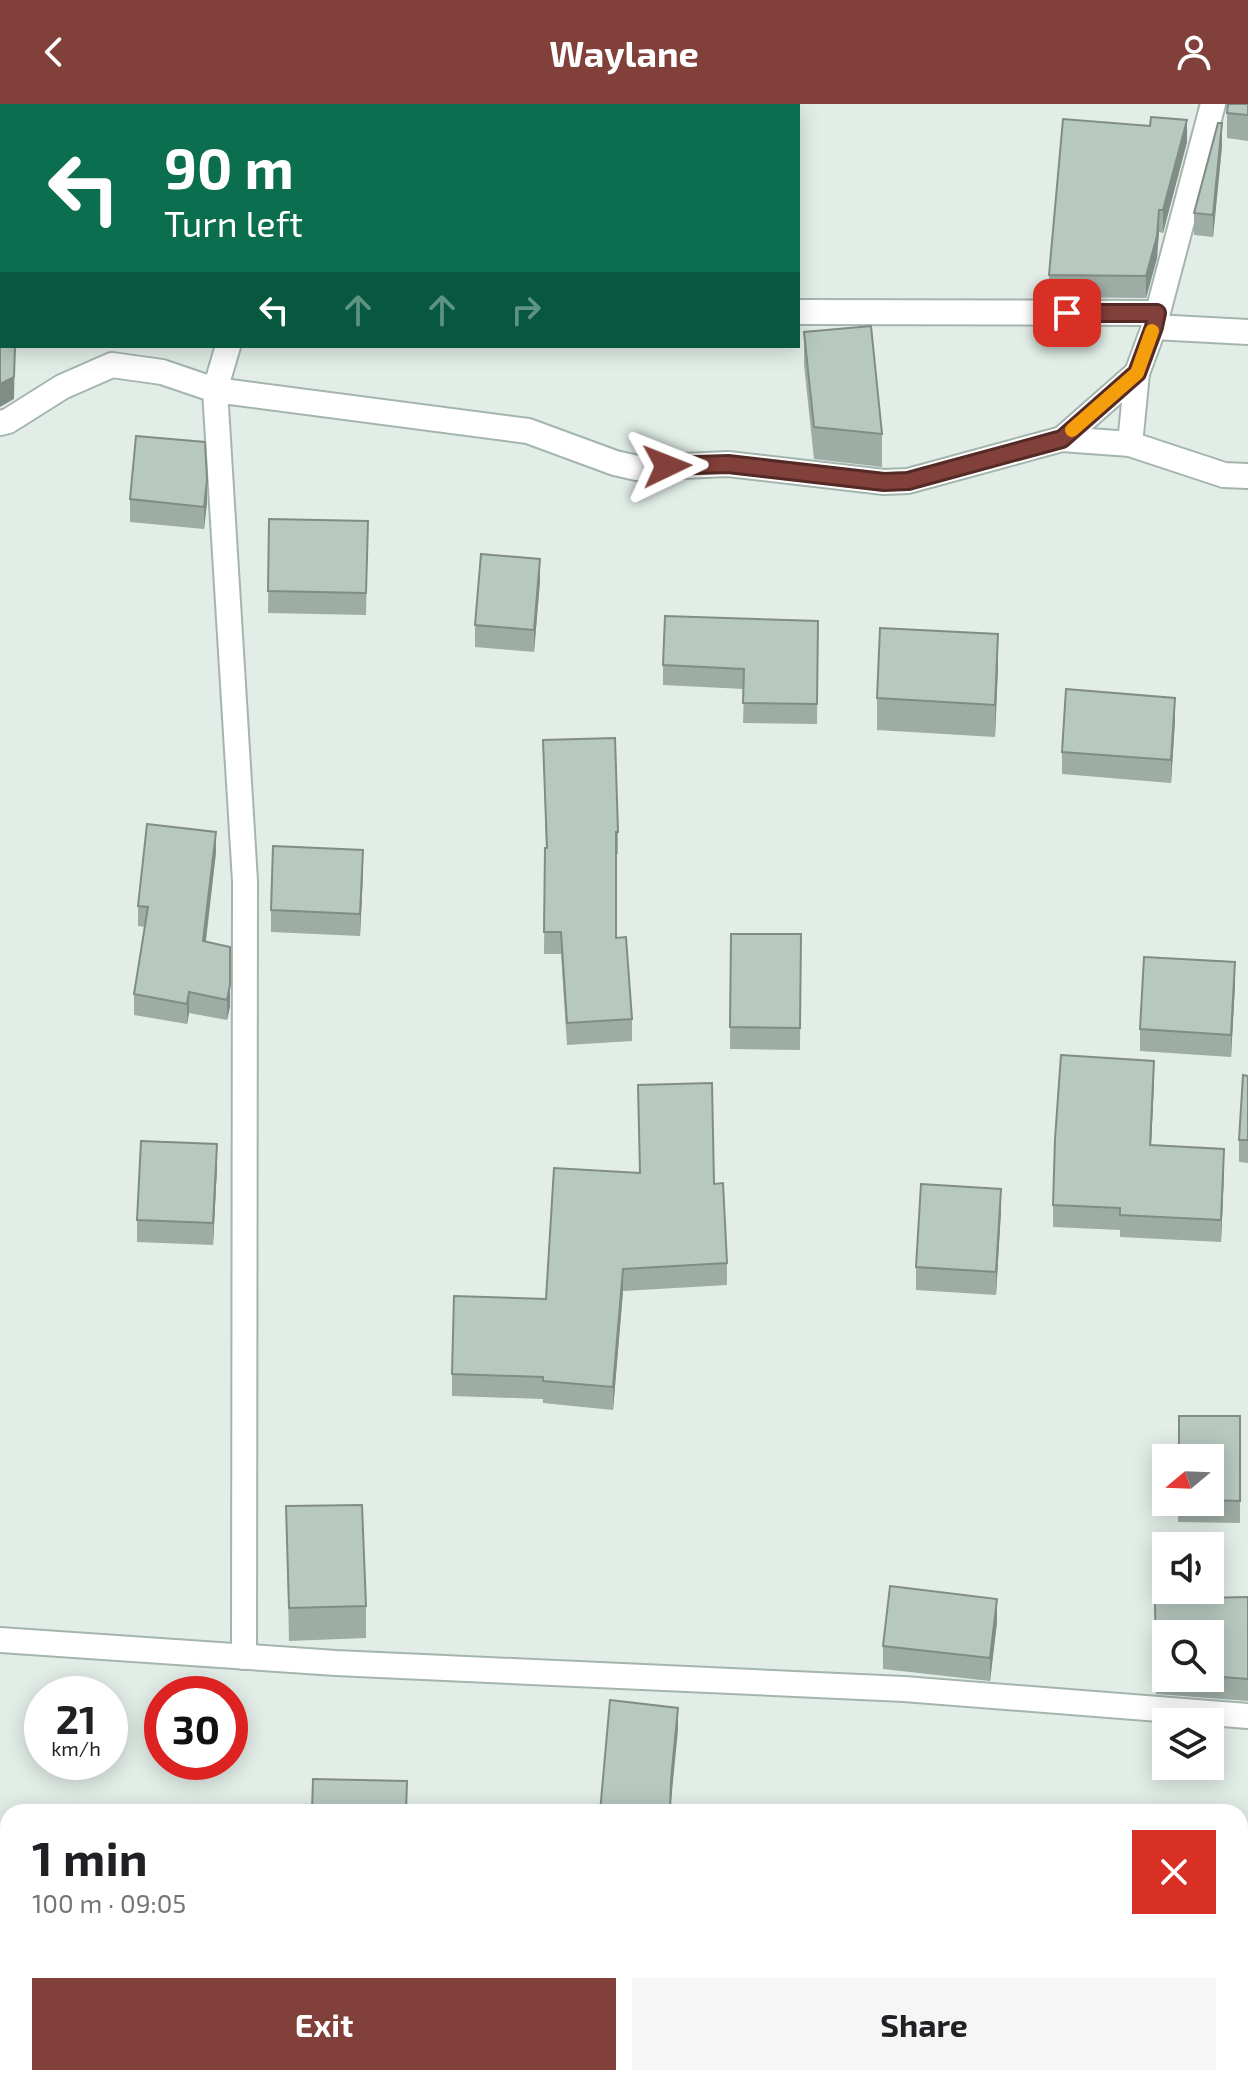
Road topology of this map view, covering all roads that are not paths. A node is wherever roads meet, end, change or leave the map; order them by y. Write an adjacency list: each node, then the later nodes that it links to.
1 (1213, 104): 3 (street)
2 (800, 312): 3 (street)
3 (1155, 320): 4 (street); 6 (street)
4 (1248, 332)
5 (227, 348): 7 (street)
6 (1137, 373): 9 (street); 10 (street)
7 (215, 390): 8 (street); 9 (street); 13 (street)
8 (0, 423)
9 (1062, 439): 10 (street)
10 (1130, 444): 11 (street)
11 (1248, 476)
12 (0, 1640): 13 (street)
13 (244, 1657): 14 (street)
14 (1248, 1716)

